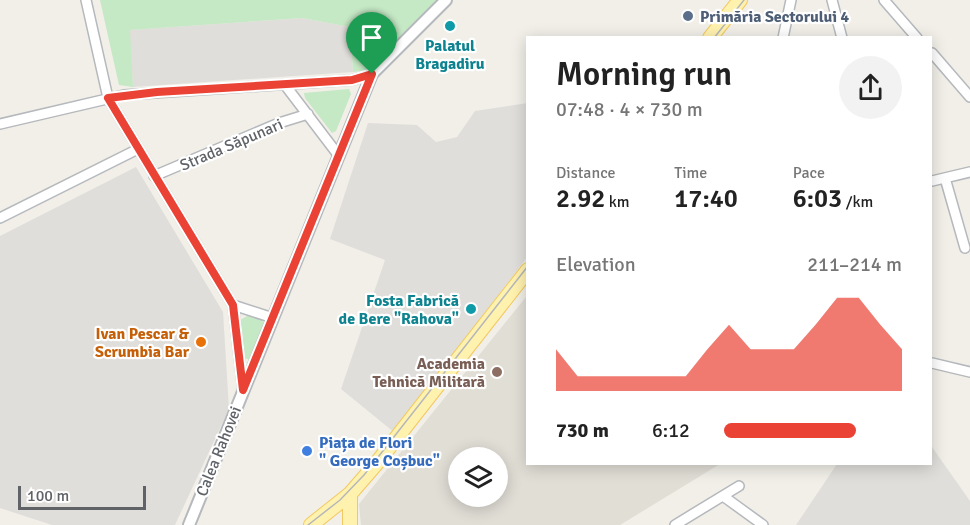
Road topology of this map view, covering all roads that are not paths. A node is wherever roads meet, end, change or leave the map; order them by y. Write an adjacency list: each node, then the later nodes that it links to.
1 (87, 0): 15 (street)
2 (446, 0): 12 (street, Calea Rahovei)
3 (740, 0): 7 (main road)
4 (791, 0): 8 (street)
5 (832, 0): 9 (street)
6 (884, 0): 10 (street)
7 (712, 36)
8 (783, 36)
9 (841, 36)
10 (915, 36)
11 (932, 53): 14 (street)
12 (372, 74): 13 (street); 19 (street, Calea Rahovei)
13 (285, 85): 15 (street); 16 (street)
14 (970, 97)
15 (108, 98): 17 (street); 18 (street)
16 (308, 114): 19 (street); 21 (street, Strada Săpunari)
17 (0, 124)
18 (138, 149): 21 (street); 24 (street)
19 (339, 156): 28 (street, Calea Rahovei)
20 (970, 172): 22 (street)
21 (154, 176): 27 (street)
22 (945, 178): 23 (street); 25 (street)
23 (932, 182)
24 (0, 218)
25 (965, 248)
26 (526, 273): 33 (main road)
27 (233, 305): 28 (street); 31 (street)
28 (273, 318): 31 (street, Calea Rahovei)
29 (932, 363): 30 (street)
30 (970, 372)
31 (243, 390): 37 (street, Calea Rahovei)
32 (739, 486): 34 (street)
33 (350, 494): 35 (main road); 40 (main road)
34 (723, 496): 36 (street); 43 (street)
35 (326, 514): 38 (main road); 39 (main road)
36 (687, 518): 41 (street); 42 (street)
37 (189, 525)
38 (311, 525)
39 (336, 525)
40 (350, 525)
41 (675, 525)
42 (696, 525)
43 (764, 525)

